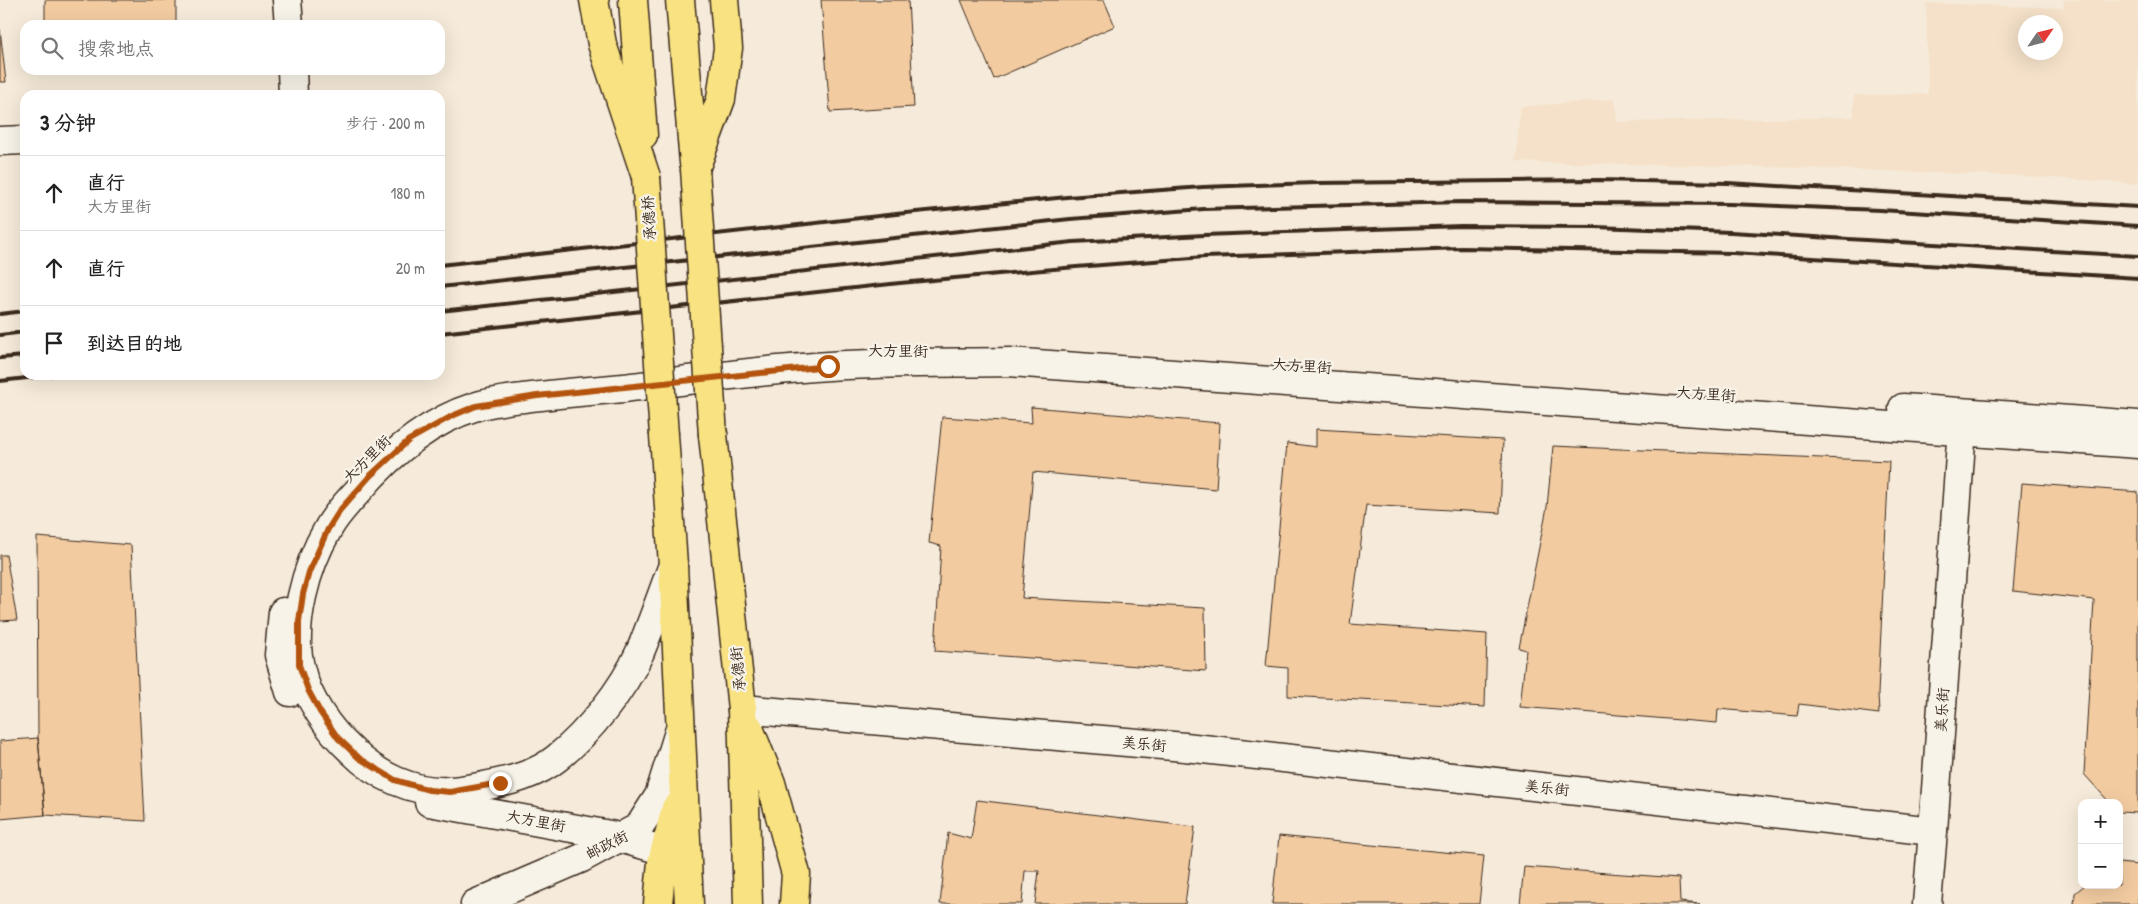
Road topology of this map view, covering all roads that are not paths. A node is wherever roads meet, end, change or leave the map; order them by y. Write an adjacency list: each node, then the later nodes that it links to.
1 (287, 0): 6 (main road)
2 (594, 0): 12 (highway)
3 (633, 0): 12 (highway, 承德桥)
4 (680, 0): 11 (highway)
5 (724, 0): 11 (highway)
6 (289, 20)
7 (292, 75): 8 (main road)
8 (293, 90)
9 (20, 140): 10 (main road)
10 (0, 141)
11 (695, 170): 17 (highway, 承德街, bridge)
12 (646, 177): 16 (highway, 承德桥, bridge)
13 (1962, 422): 14 (main road, 大方里街); 15 (main road, 大方里街); 16 (main road, 大方里街); 20 (main road, 美乐街); 21 (main road, 大方里街)
14 (2138, 424)
15 (2138, 444)
16 (673, 565): 18 (highway)
17 (742, 709): 20 (main road, 美乐街); 26 (highway, 承德街); 27 (highway)
18 (681, 728): 19 (highway); 21 (main road, 邮政街)
19 (682, 780): 22 (highway); 25 (highway)
20 (1933, 831): 28 (main road)
21 (622, 838): 22 (main road, 大方里街); 23 (main road, 邮政街)
22 (665, 851): 24 (highway)
23 (475, 904)
24 (658, 904)
25 (689, 904)
26 (748, 904)
27 (794, 904)
28 (1927, 904)

